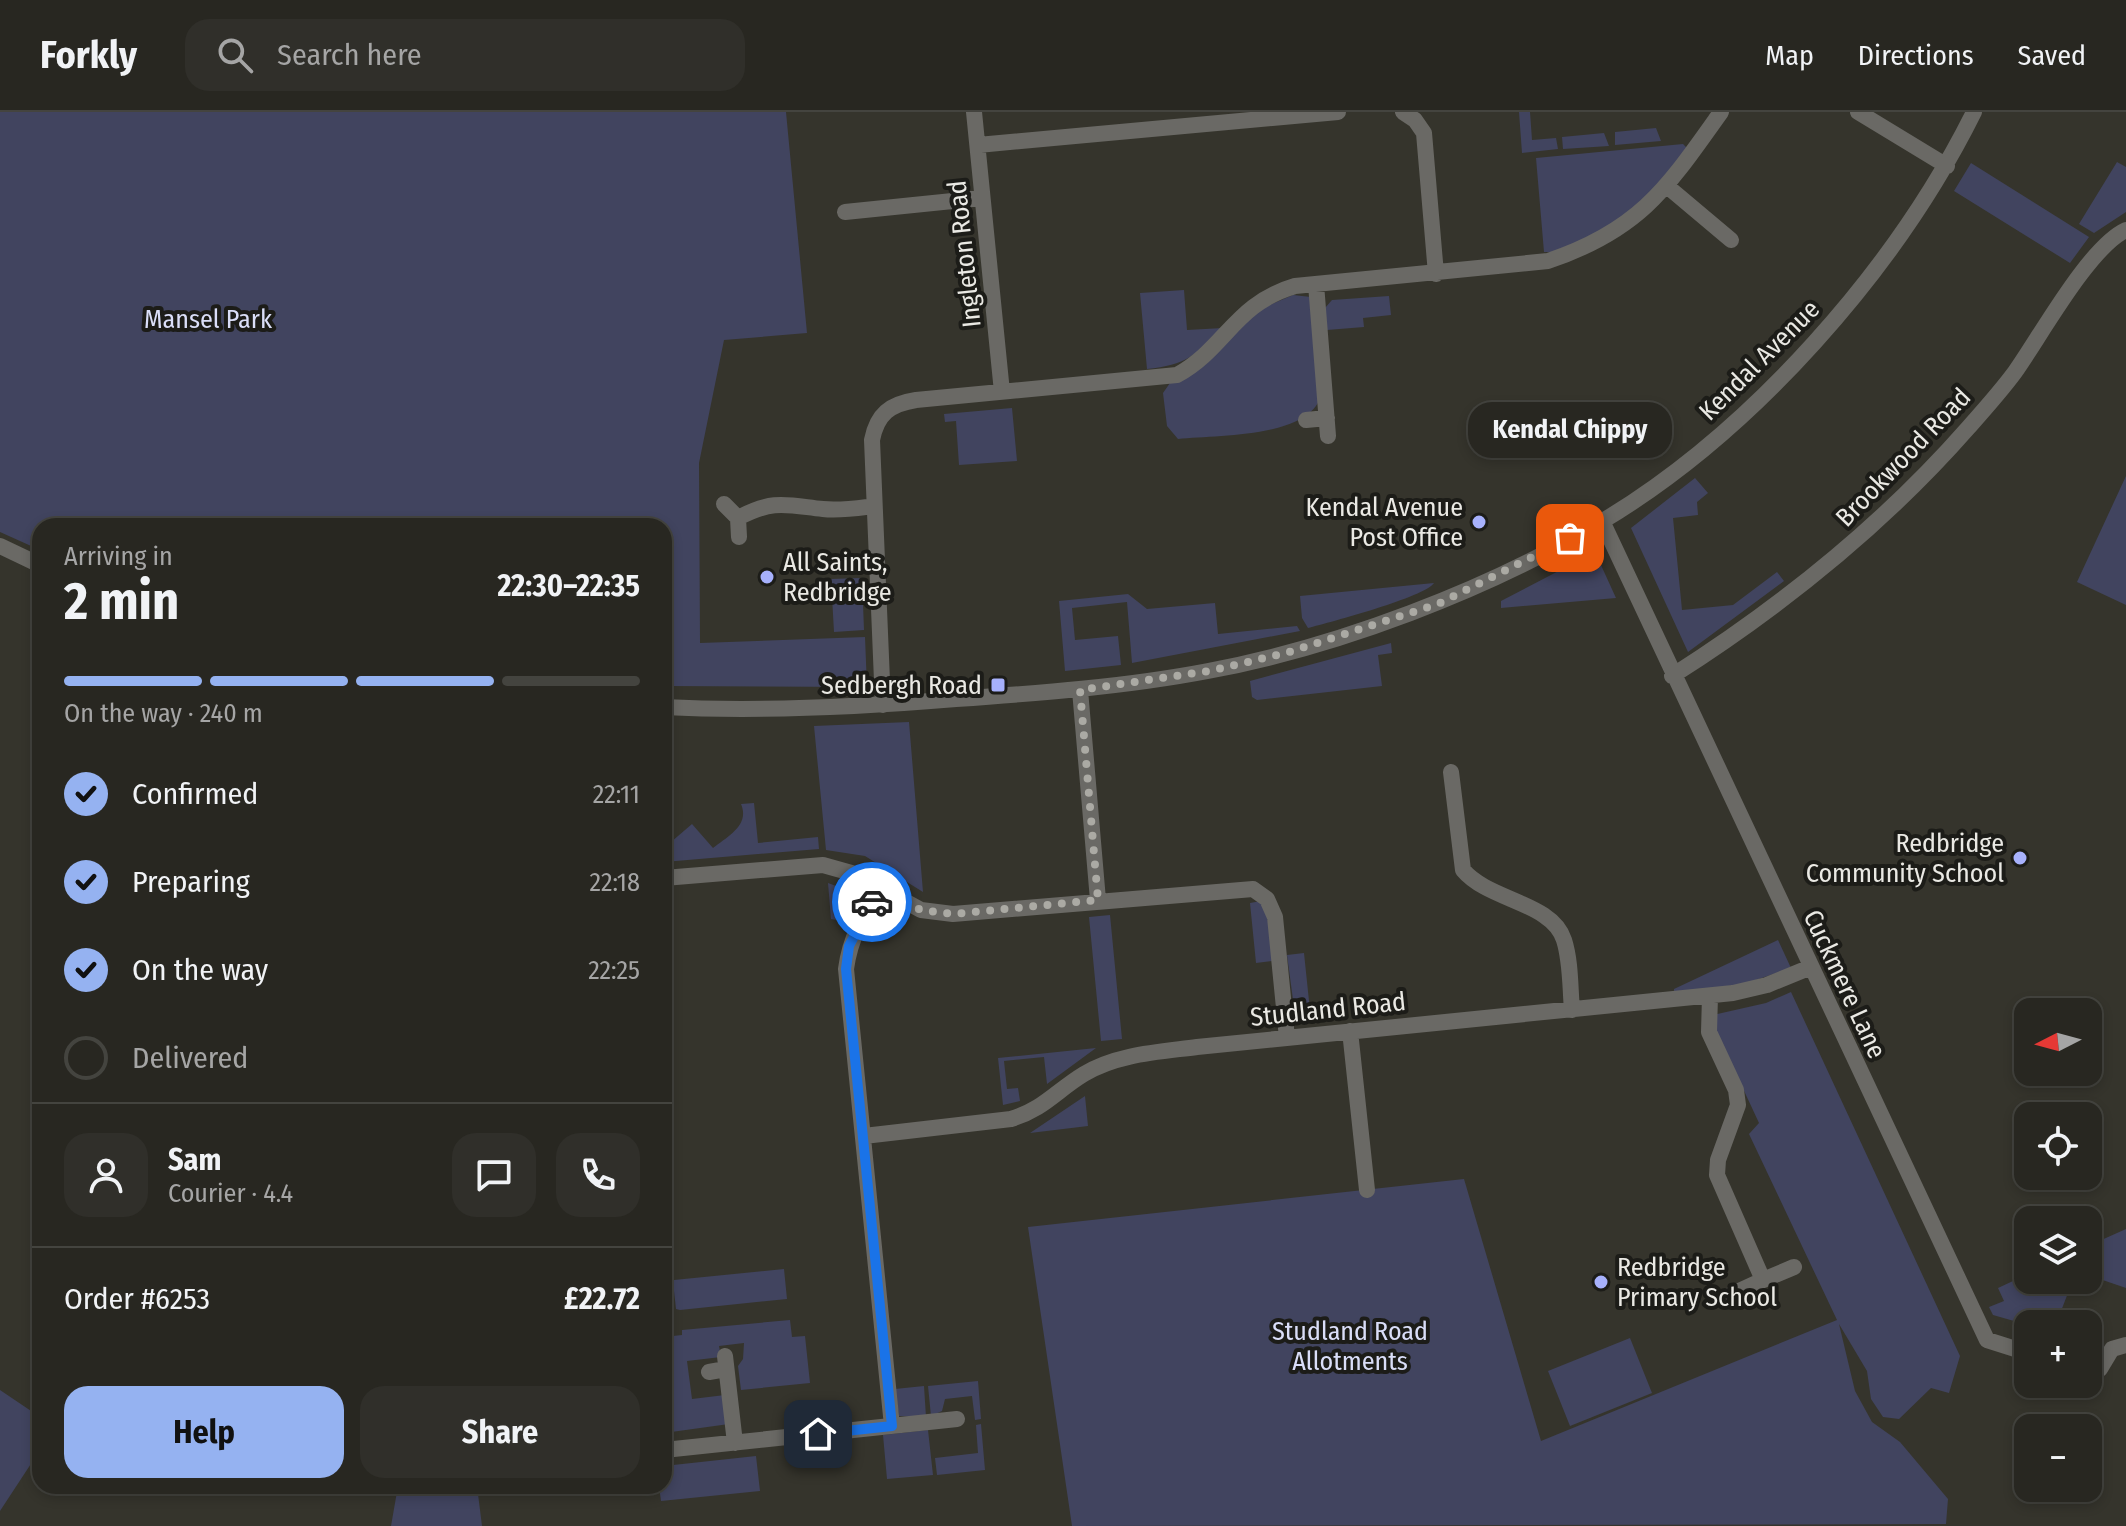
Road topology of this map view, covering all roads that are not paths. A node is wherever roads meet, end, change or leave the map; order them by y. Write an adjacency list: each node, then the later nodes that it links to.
1 (974, 112): 7 (street, Ingleton Road)
2 (1338, 112): 7 (street)
3 (1403, 112): 14 (street)
4 (1721, 112): 9 (street)
5 (1858, 112): 8 (street)
6 (1974, 112): 8 (street, Kendal Avenue)
7 (978, 145): 10 (street, Ingleton Road)
8 (1947, 166): 23 (street, Kendal Avenue)
9 (1668, 187): 13 (street); 14 (street)
10 (982, 198): 11 (street); 16 (street, Ingleton Road)
11 (845, 212)
12 (2126, 230): 27 (street, Brookwood Road)
13 (1731, 240)
14 (1436, 274): 15 (street)
15 (1316, 284): 16 (street); 17 (street)
16 (1002, 392): 21 (street)
17 (1327, 418): 18 (street); 19 (street)
18 (1306, 420)
19 (1328, 436)
20 (724, 504): 22 (street)
21 (874, 506): 22 (street); 29 (street)
22 (738, 518): 24 (street)
23 (1602, 521): 27 (street, Cuckmere Lane); 28 (street, Kendal Avenue)
24 (739, 537)
25 (0, 546): 26 (street)
26 (32, 561)
27 (1672, 676): 35 (street, Cuckmere Lane)
28 (1080, 690): 29 (street, Kendal Avenue); 34 (street)
29 (883, 705): 30 (street, Kendal Avenue)
30 (672, 707)
31 (1451, 772): 37 (street)
32 (672, 877): 33 (street)
33 (880, 890): 34 (street); 40 (street)
34 (1098, 900): 39 (street)
35 (1811, 967): 36 (street, Studland Road); 46 (street, Cuckmere Lane)
36 (1710, 996): 37 (street, Studland Road); 43 (street)
37 (1572, 1010): 38 (street, Studland Road)
38 (1350, 1031): 39 (street, Studland Road); 41 (street)
39 (1287, 1038): 40 (street, Studland Road)
40 (864, 1136): 50 (street)
41 (1367, 1190)
42 (1794, 1267): 43 (street)
43 (1763, 1280): 44 (street)
44 (1726, 1297)
45 (2126, 1345): 48 (street)
46 (2014, 1349)
47 (720, 1366): 51 (street)
48 (2102, 1366)
49 (957, 1419): 50 (street)
50 (892, 1426): 51 (street)
51 (735, 1443): 52 (street)
52 (672, 1449)

